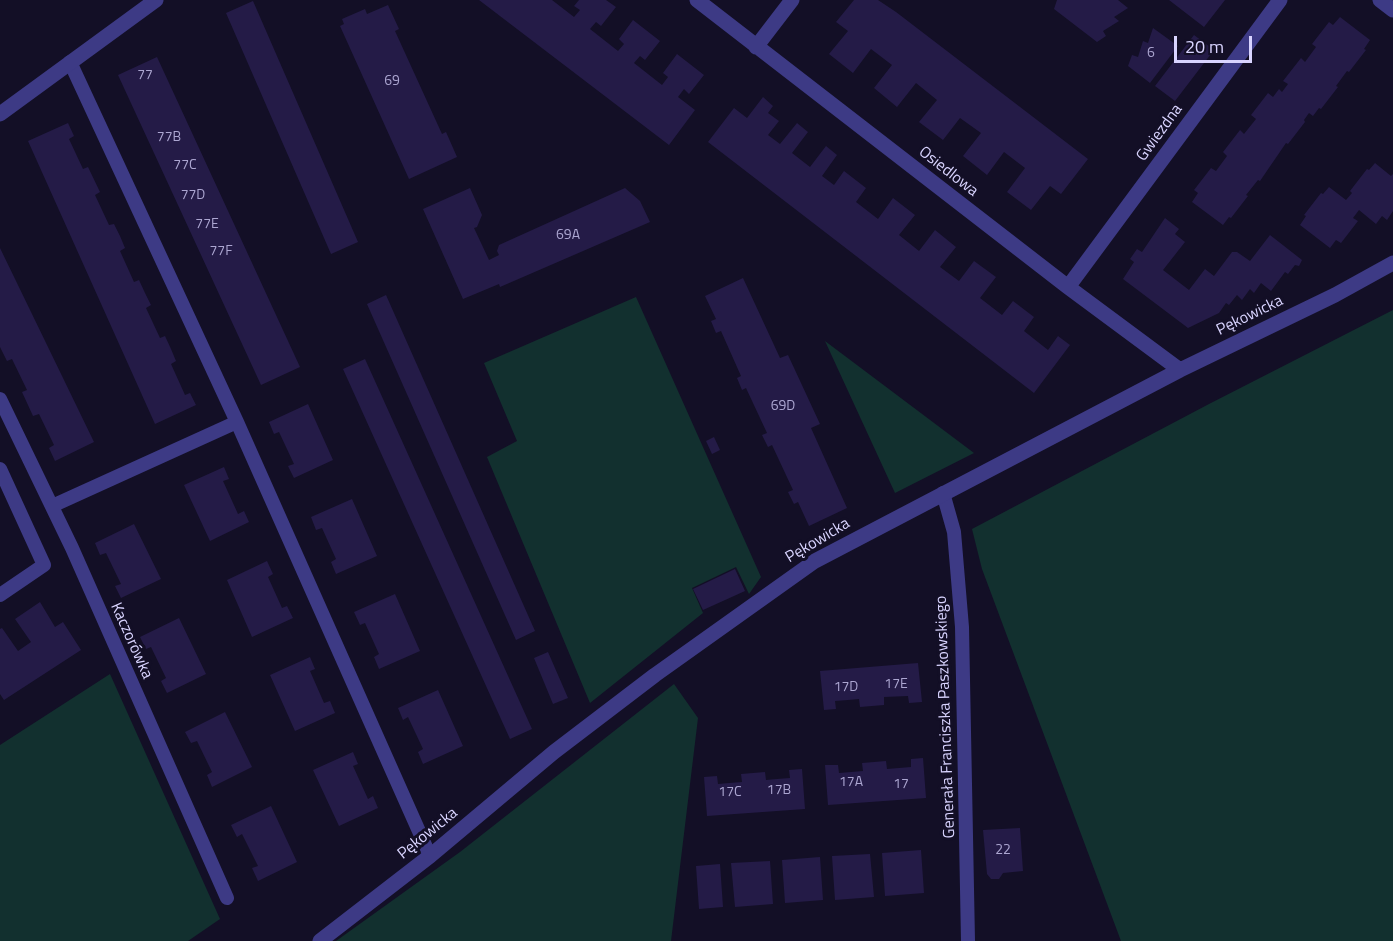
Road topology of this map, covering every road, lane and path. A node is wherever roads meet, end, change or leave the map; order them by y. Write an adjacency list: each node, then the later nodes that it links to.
1 (156, 0): 8 (street)
2 (697, 0): 7 (street, Osiedlowa)
3 (792, 0): 7 (street)
4 (1280, 0): 11 (street, Gwiezdna)
5 (1380, 0): 6 (street)
6 (1393, 10)
7 (756, 47): 11 (street, Osiedlowa)
8 (70, 62): 9 (street); 14 (lane)
9 (0, 114)
10 (1393, 263): 12 (street, Pękowicka)
11 (1068, 287): 12 (street, Osiedlowa)
12 (1180, 370): 16 (street, Pękowicka)
13 (0, 399): 17 (lane, Kaczorówka)
14 (237, 422): 17 (lane); 19 (lane)
15 (0, 469): 18 (lane)
16 (944, 493): 19 (street, Pękowicka); 22 (lane, Generała Franciszka Paszkowskiego)
17 (52, 506): 20 (lane, Kaczorówka)
18 (0, 595)
19 (430, 856): 21 (street, Pękowicka)
20 (227, 898)
21 (320, 941)
22 (968, 941)

